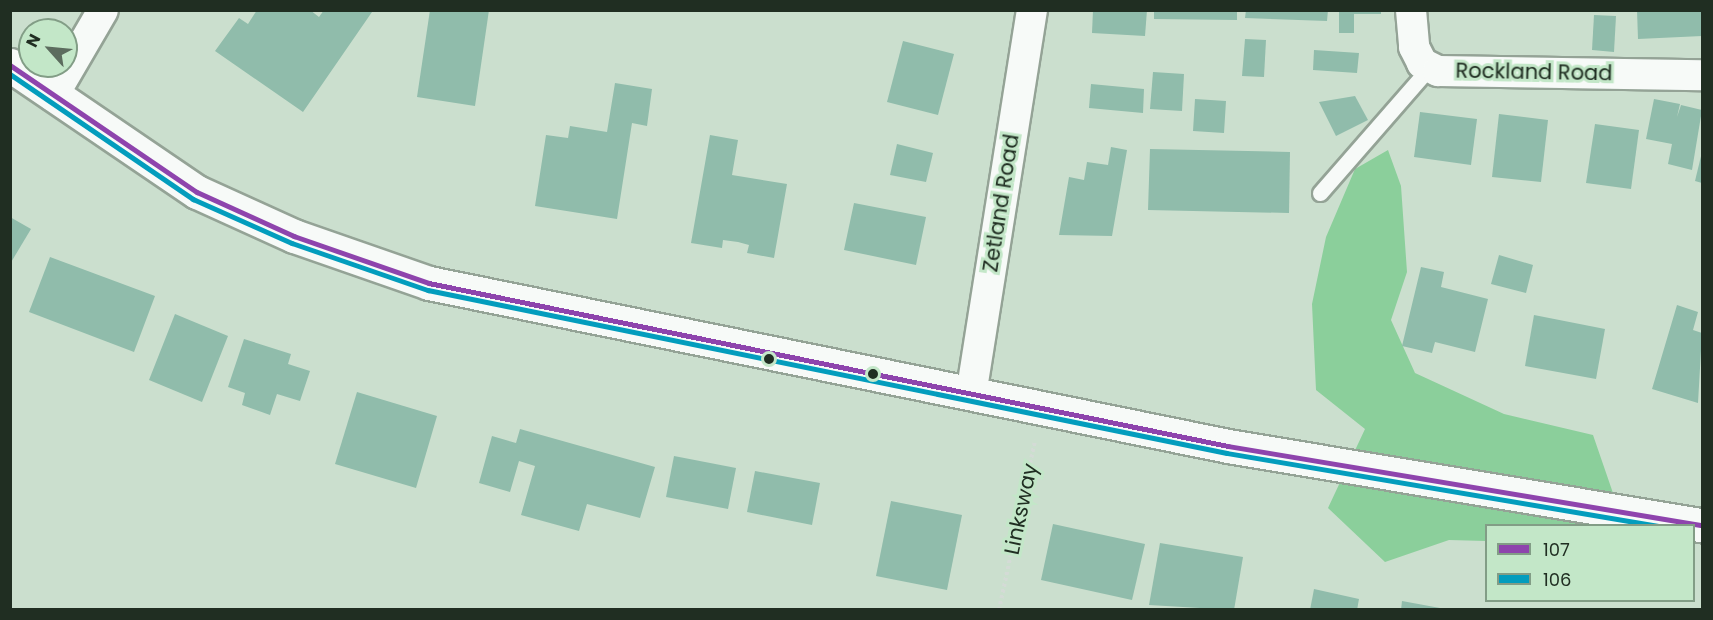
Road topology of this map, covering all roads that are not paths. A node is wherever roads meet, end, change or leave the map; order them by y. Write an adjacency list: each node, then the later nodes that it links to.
1 (103, 10): 7 (street)
2 (1032, 10): 9 (street, Zetland Road)
3 (1412, 10): 5 (street, Rockland Road)
4 (10, 65): 7 (street)
5 (1430, 67): 6 (street, Rockland Road); 8 (lane)
6 (1702, 75)
7 (53, 96): 9 (street)
8 (1320, 193)
9 (971, 395): 10 (street)
10 (1702, 525)

